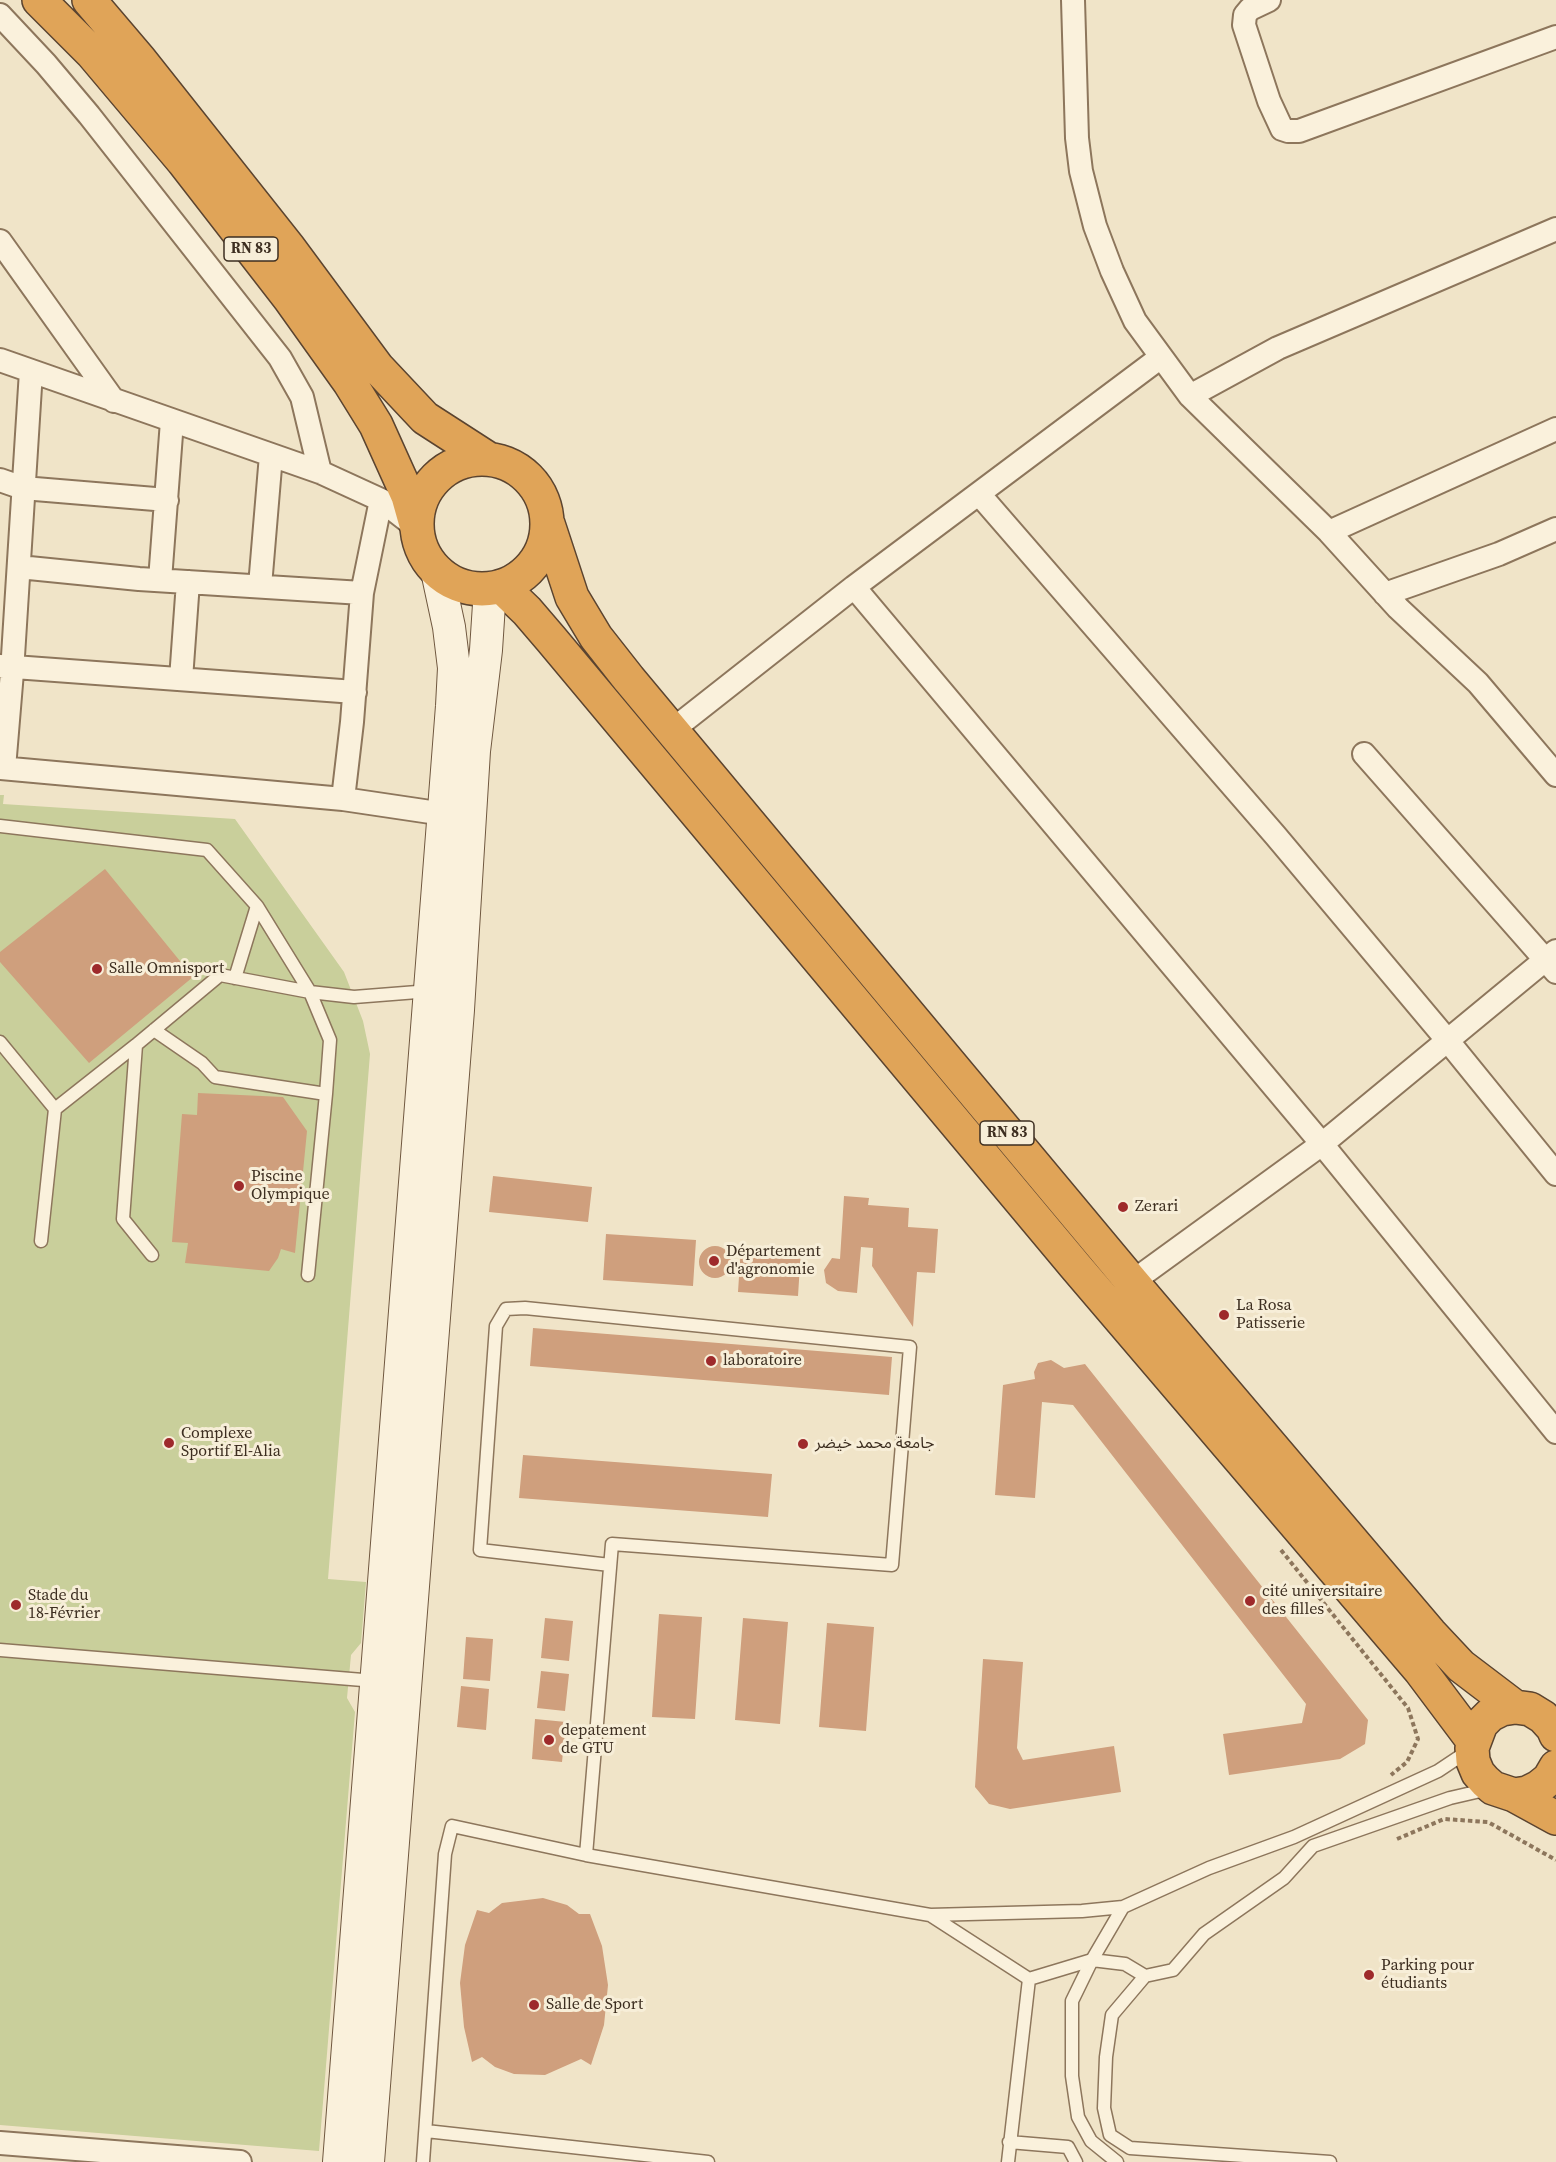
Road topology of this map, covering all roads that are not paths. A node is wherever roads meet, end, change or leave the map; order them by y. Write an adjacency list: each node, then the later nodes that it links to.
1 (39, 0): 25 (highway, RN 83)
2 (89, 0): 17 (highway, RN 83)
3 (1073, 0): 9 (street)
4 (1269, 0): 6 (street)
5 (0, 15): 18 (street)
6 (1556, 37)
7 (1556, 229): 12 (street)
8 (0, 242): 13 (street)
9 (1161, 357): 12 (street); 21 (street)
10 (0, 360): 11 (street)
11 (31, 370): 13 (street); 20 (street)
12 (1190, 396): 27 (street)
13 (114, 401): 14 (street)
14 (172, 421): 16 (street); 22 (street)
15 (1556, 429): 27 (street)
16 (271, 455): 18 (street); 32 (street)
17 (487, 458): 24 (highway); 25 (highway)
18 (320, 472): 23 (street)
19 (0, 480): 20 (street)
20 (23, 488): 22 (street); 28 (street)
21 (978, 494): 33 (street); 53 (street)
22 (167, 500): 30 (street)
23 (381, 500): 25 (street); 35 (street)
24 (548, 524): 34 (highway); 40 (highway, RN 83)
25 (417, 528): 29 (highway)
26 (1556, 529): 36 (street)
27 (1329, 532): 36 (street)
28 (19, 567): 30 (street); 37 (street)
29 (436, 571): 34 (highway); 45 (main road)
30 (160, 580): 31 (street)
31 (188, 582): 32 (street); 38 (street)
32 (260, 586): 35 (street)
33 (854, 587): 40 (street); 58 (street)
34 (495, 588): 70 (highway, RN 83); 85 (main road)
35 (362, 592): 39 (street)
36 (1385, 594): 43 (street)
37 (6, 666): 38 (street); 42 (street)
38 (181, 680): 39 (street)
39 (355, 692): 44 (street)
40 (671, 731): 63 (highway, RN 83)
41 (1364, 754): 48 (street)
42 (2, 768): 44 (street)
43 (1556, 775)
44 (343, 799): 45 (street)
45 (444, 814): 50 (main road)
46 (0, 826): 47 (lane)
47 (257, 906): 49 (lane); 51 (lane)
48 (1553, 961): 53 (street)
49 (235, 978): 51 (lane); 52 (lane)
50 (431, 991): 51 (lane); 67 (main road)
51 (310, 992): 56 (lane)
52 (154, 1030): 55 (lane); 56 (lane)
53 (1448, 1041): 58 (street); 59 (street)
54 (0, 1042): 57 (lane)
55 (136, 1046): 57 (lane); 61 (lane)
56 (326, 1094): 62 (lane)
57 (55, 1109): 60 (lane)
58 (1322, 1144): 63 (street); 64 (street)
59 (1556, 1174)
60 (40, 1241)
61 (152, 1255)
62 (308, 1275)
63 (1132, 1282): 68 (highway, RN 83)
64 (1556, 1432)
65 (610, 1565): 65 (lane); 74 (lane)
66 (0, 1650): 67 (lane)
67 (376, 1681): 84 (main road)
68 (1515, 1707): 69 (highway); 70 (highway)
69 (1556, 1735)
70 (1473, 1745): 72 (highway); 75 (lane)
71 (1556, 1767): 72 (highway)
72 (1503, 1791): 73 (highway); 78 (lane)
73 (1556, 1818)
74 (586, 1855): 76 (lane); 80 (lane)
75 (1123, 1907): 76 (lane); 77 (lane)
76 (930, 1916): 79 (lane)
77 (1092, 1960): 78 (lane); 79 (lane); 90 (lane)
78 (1145, 1976): 91 (lane)
79 (1029, 1979): 81 (lane)
80 (426, 2131): 86 (lane); 87 (lane)
81 (1010, 2142): 88 (lane); 89 (lane)
82 (0, 2143): 83 (street)
83 (240, 2162)
84 (339, 2162)
85 (368, 2162)
86 (423, 2162)
87 (708, 2162)
88 (1008, 2162)
89 (1076, 2162)
90 (1117, 2162)
91 (1330, 2162)

